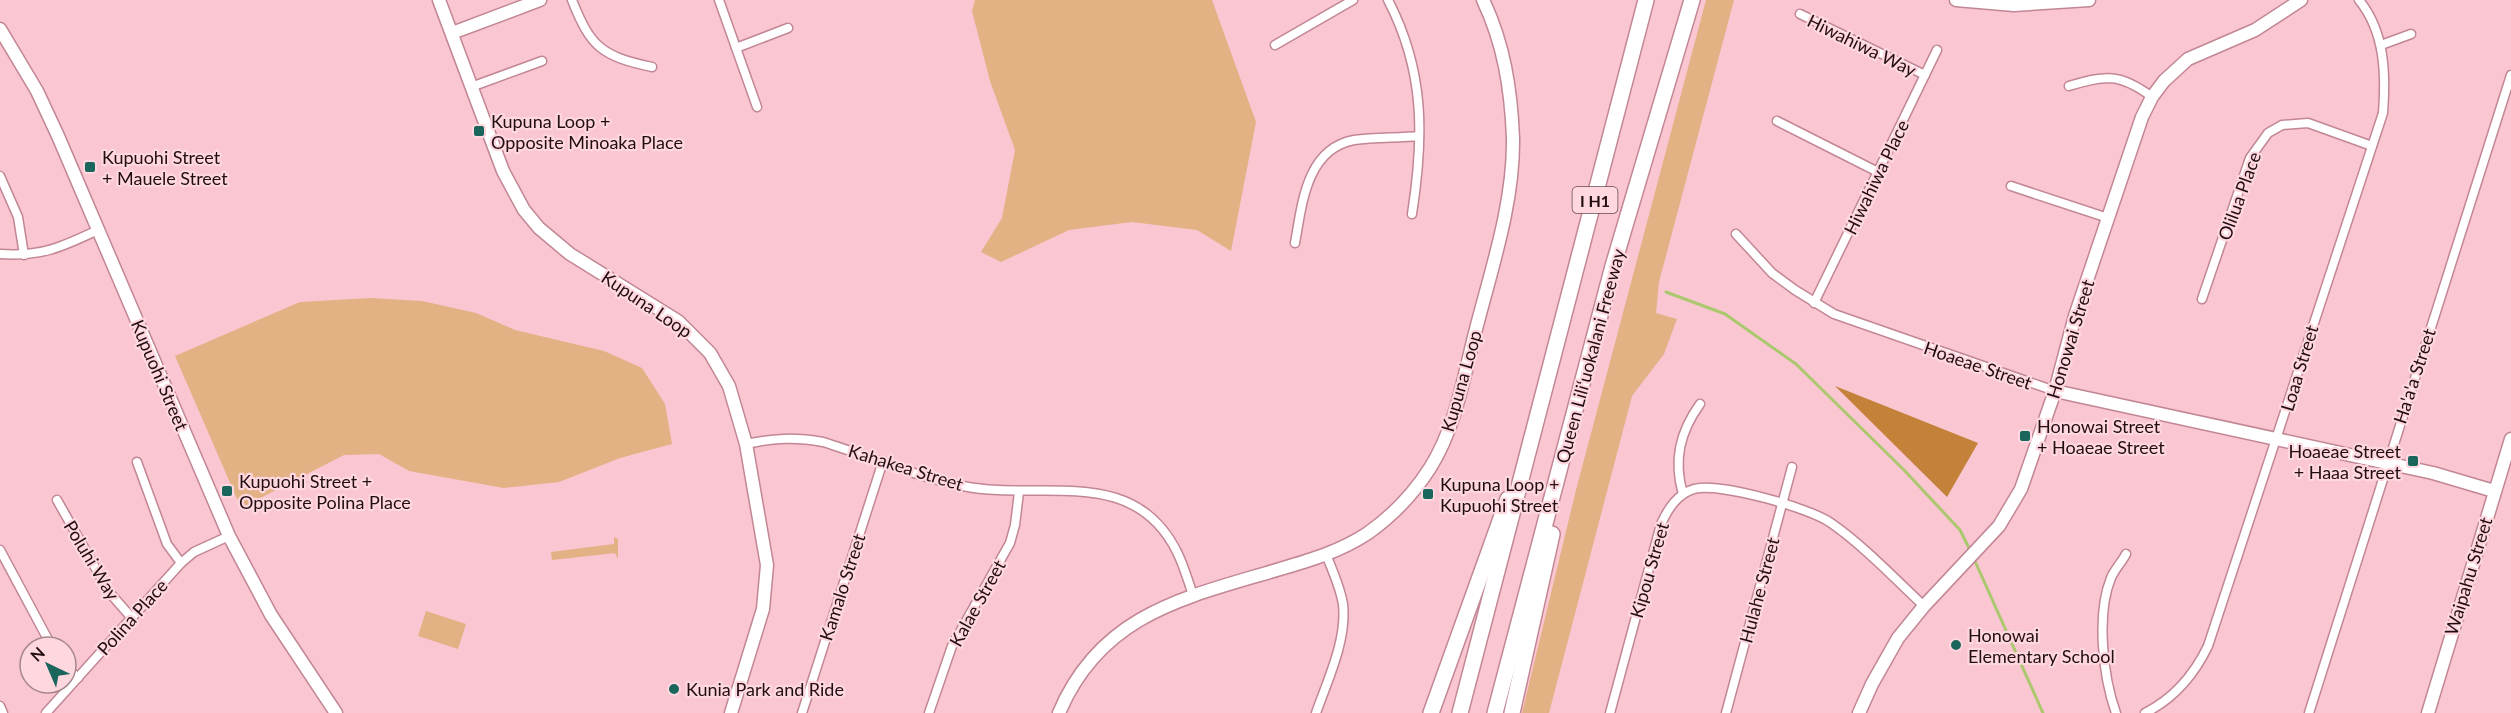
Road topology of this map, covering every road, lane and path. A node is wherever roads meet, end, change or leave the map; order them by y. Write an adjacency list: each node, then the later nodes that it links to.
1 (439, 0): 19 (street, Kupuna Loop)
2 (540, 0): 19 (street)
3 (572, 0): 26 (street)
4 (719, 0): 23 (street)
5 (1353, 0): 21 (street)
6 (1388, 0): 34 (street)
7 (1483, 0): 16 (street, Kupuna Loop)
8 (1489, 0): 16 (street, Kupuna Loop)
9 (1646, 0): 50 (highway, Queen Liliʻuokalani Freeway / I H1)
10 (1692, 0): 48 (highway, Queen Liliʻuokalani Freeway / I H1)
11 (1956, 0): 12 (street)
12 (2089, 0)
13 (2301, 0): 31 (street, Honowai Street)
14 (2359, 0): 22 (street, Loaa Street)
15 (1800, 14): 27 (street, Hiwahiwa Way)
16 (1492, 16): 66 (street, Kupuna Loop)
17 (788, 28): 23 (street)
18 (0, 29): 41 (street, Kupuohi Street)
19 (452, 33): 30 (street, Kupuna Loop)
20 (2411, 34): 22 (street)
21 (1275, 45)
22 (2381, 45): 35 (street, Loaa Street)
23 (736, 48): 32 (street)
24 (1937, 50): 27 (street, Hiwahiwa Place)
25 (542, 61): 30 (street)
26 (652, 67)
27 (1925, 75): 36 (street, Hiwahiwa Place)
28 (2511, 75): 57 (street, Ha'a'a Street)
29 (2069, 86): 31 (street)
30 (471, 87): 54 (street, Kupuna Loop)
31 (2152, 97): 40 (street, Honowai Street)
32 (757, 107)
33 (1777, 121): 36 (street)
34 (1419, 136): 39 (street); 43 (street)
35 (2372, 146): 46 (street, Olilua Place); 52 (street, Loaa Street)
36 (1878, 172): 47 (street, Hiwahiwa Place)
37 (0, 176): 45 (street)
38 (2011, 186): 40 (street)
39 (1412, 214)
40 (2108, 218): 49 (street, Honowai Street)
41 (98, 230): 45 (street); 64 (street, Kupuohi Street)
42 (1736, 234): 47 (street, Hoaeae Street)
43 (1295, 243)
44 (0, 254): 45 (street)
45 (24, 255)
46 (2202, 299)
47 (1814, 303): 49 (street, Hoaeae Street)
48 (1585, 373): 86 (highway, Queen Liliʻuokalani Freeway / I H1); 87 (highway)
49 (2055, 391): 52 (street, Hoaeae Street); 70 (street, Honowai Street)
50 (1543, 400): 84 (highway); 85 (highway, Queen Liliʻuokalani Freeway / I H1)
51 (1700, 404): 61 (street)
52 (2277, 439): 57 (street, Hoaeae Street); 92 (street, Loaa Street)
53 (2511, 439): 59 (street, Waipahu Street)
54 (746, 444): 55 (street, Kahakea Street); 79 (street, Kupuna Loop)
55 (883, 461): 60 (street, Kahakea Street); 80 (street, Kamalo Street)
56 (137, 462): 68 (street)
57 (2386, 463): 59 (street, Hoaeae Street); 93 (street, Ha'a'a Street)
58 (1792, 467): 63 (street, Hulahe Street)
59 (2494, 491): 94 (street, Waipahu Street)
60 (1019, 492): 69 (street, Kahakea Street); 81 (street, Kalae Street)
61 (1683, 494): 63 (street); 88 (street, Kipou Street)
62 (57, 501): 71 (street, Poluhi Way)
63 (1781, 504): 70 (street); 89 (street, Hulahe Street)
64 (229, 536): 68 (street, Polina Place); 78 (street, Kupuohi Street)
65 (0, 550): 72 (street)
66 (1326, 554): 69 (street, Kupuna Loop); 83 (street)
67 (2126, 554): 91 (street)
68 (181, 563): 71 (street, Polina Place)
69 (1193, 595): 82 (street, Kupuna Loop)
70 (1924, 606): 90 (street, Honowai Street)
71 (131, 617): 73 (street, Polina Place)
72 (46, 635)
73 (78, 678)
74 (62, 695): 77 (street, Polina Place)
75 (0, 706): 76 (street)
76 (3, 713)
77 (46, 713)
78 (336, 713)
79 (731, 713)
80 (802, 713)
81 (929, 713)
82 (1059, 713)
83 (1316, 713)
84 (1431, 713)
85 (1460, 713)
86 (1495, 713)
87 (1512, 713)
88 (1610, 713)
89 (1726, 713)
90 (1859, 713)
91 (2116, 713)
92 (2145, 713)
93 (2309, 713)
94 (2428, 713)

